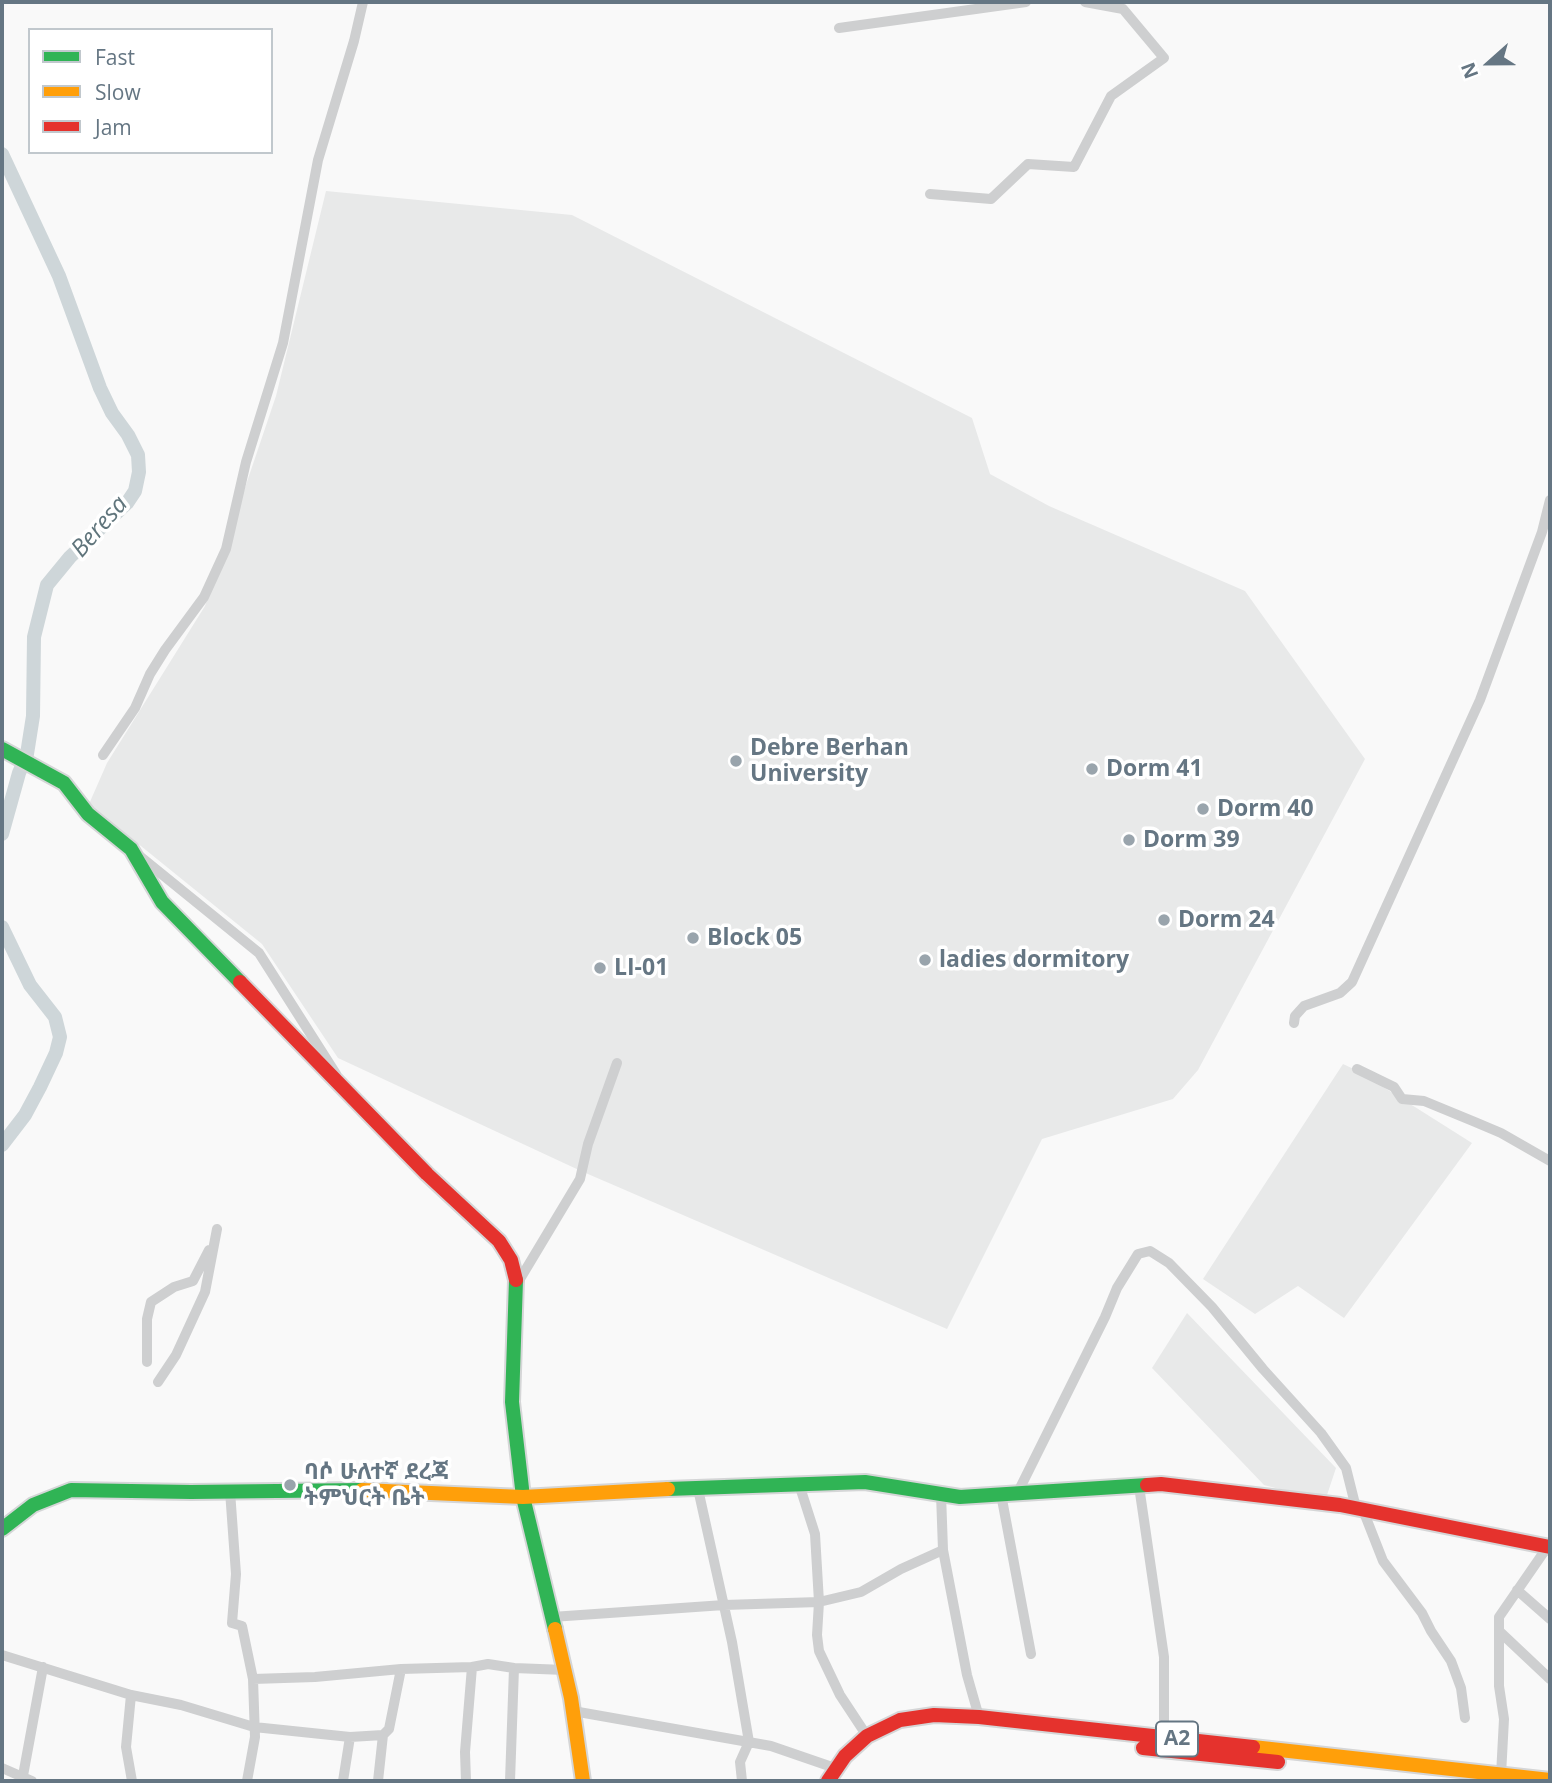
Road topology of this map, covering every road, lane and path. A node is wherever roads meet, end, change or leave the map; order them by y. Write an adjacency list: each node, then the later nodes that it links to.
1 (363, 2): 8 (street)
2 (1026, 2): 4 (street)
3 (1085, 2): 5 (street)
4 (839, 28)
5 (930, 194)
6 (1550, 500): 10 (street)
7 (2, 749): 9 (main road)
8 (103, 754)
9 (131, 849): 13 (main road); 13 (street)
10 (1294, 1023)
11 (617, 1063): 15 (street)
12 (1357, 1069): 14 (street)
13 (345, 1089): 15 (main road)
14 (1550, 1161)
15 (517, 1283): 25 (main road)
16 (147, 1362): 17 (street)
17 (158, 1382)
18 (799, 1484): 20 (main road); 22 (main road); 31 (street)
19 (1139, 1486): 24 (main road); 26 (main road); 53 (street)
20 (698, 1489): 25 (main road); 32 (street)
21 (230, 1492): 25 (main road); 27 (main road); 43 (street)
22 (941, 1494): 23 (main road); 29 (street)
23 (1001, 1494): 24 (main road); 36 (street)
24 (1017, 1494): 26 (street)
25 (523, 1497): 33 (main road)
26 (1360, 1509): 28 (main road); 48 (street)
27 (2, 1529)
28 (1549, 1546): 30 (street)
29 (943, 1550): 31 (street); 47 (street)
30 (1517, 1591): 34 (street); 35 (street)
31 (819, 1602): 32 (street); 51 (street)
32 (724, 1605): 33 (street); 54 (street)
33 (552, 1617): 42 (main road)
34 (1550, 1619)
35 (1499, 1630): 44 (street); 57 (street)
36 (1031, 1654)
37 (2, 1655): 38 (street)
38 (43, 1667): 45 (street); 59 (street)
39 (472, 1667): 40 (street); 41 (street); 65 (street)
40 (514, 1668): 42 (street); 66 (street)
41 (401, 1670): 43 (street); 50 (street)
42 (565, 1671): 46 (main road)
43 (253, 1679): 49 (street)
44 (1550, 1679)
45 (131, 1695): 49 (street); 61 (street)
46 (573, 1711): 54 (street); 67 (main road)
47 (979, 1717): 51 (main road, A2); 53 (main road, A2)
48 (1465, 1718)
49 (254, 1727): 52 (street); 62 (street)
50 (383, 1735): 52 (street); 64 (street)
51 (867, 1736): 58 (main road, A2)
52 (350, 1737): 63 (street)
53 (1164, 1738): 55 (main road, A2)
54 (748, 1742): 58 (street); 68 (street)
55 (1189, 1747): 57 (main road, A2); 58 (main road, A2); 69 (main road, A2)
56 (2, 1768): 59 (street)
57 (1501, 1775): 60 (main road, A2)
58 (834, 1777)
59 (26, 1780)
60 (1550, 1780)
61 (132, 1781)
62 (247, 1781)
63 (343, 1781)
64 (378, 1781)
65 (466, 1781)
66 (510, 1781)
67 (583, 1781)
68 (742, 1781)
69 (1469, 1781)

